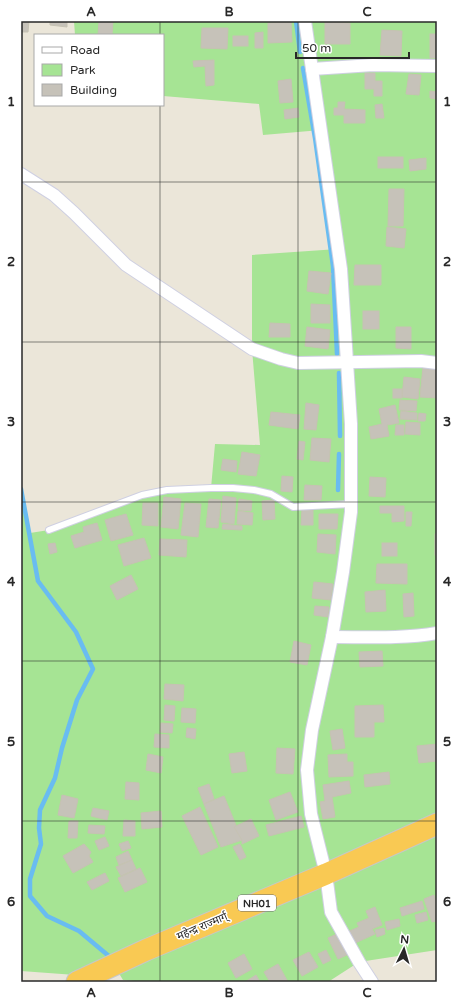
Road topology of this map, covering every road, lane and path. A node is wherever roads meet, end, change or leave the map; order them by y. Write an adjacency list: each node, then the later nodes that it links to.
1 (305, 21): 3 (street)
2 (437, 66): 3 (street)
3 (312, 69): 5 (street)
4 (21, 174): 5 (street)
5 (347, 362): 6 (street); 7 (street)
6 (437, 363)
7 (351, 504): 8 (lane); 10 (street)
8 (49, 530)
9 (437, 633): 10 (street)
10 (332, 638): 12 (street)
11 (437, 824): 12 (highway, महेन्द्र राज्मार्ग् / NH01)
12 (326, 874): 13 (highway, महेन्द्र राज्मार्ग् / NH01); 14 (street)
13 (77, 982)
14 (372, 982)

